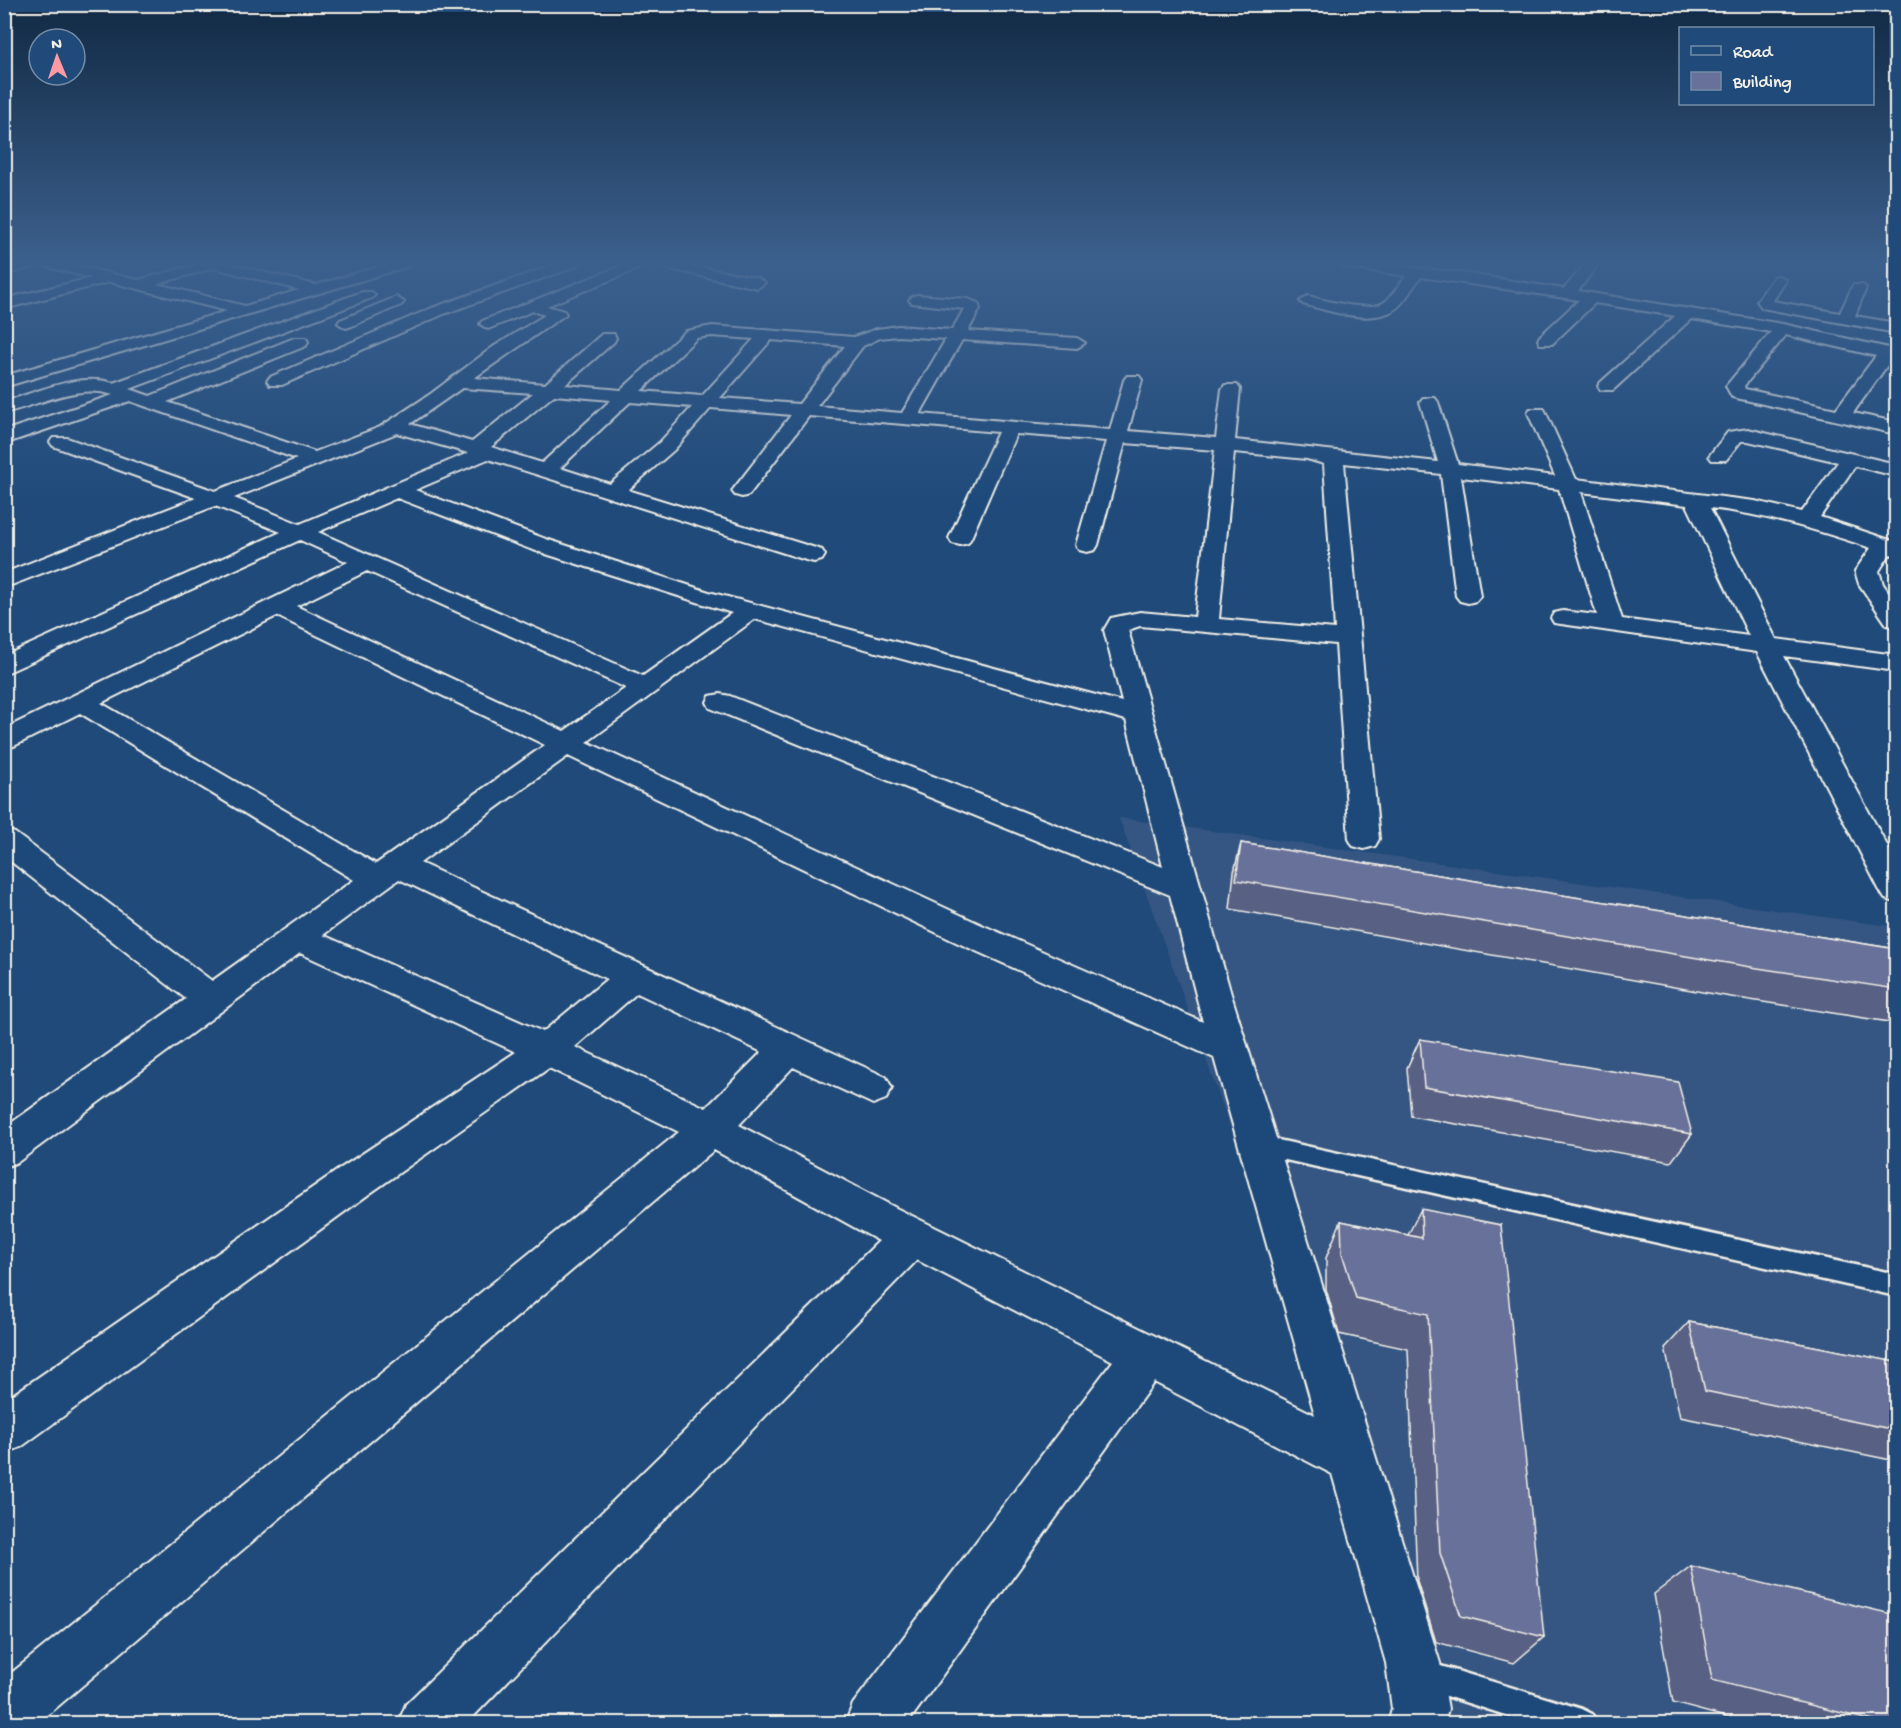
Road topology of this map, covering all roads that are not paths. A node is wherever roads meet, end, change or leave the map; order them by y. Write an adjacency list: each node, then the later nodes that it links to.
1 (132, 344): 17 (street)
2 (236, 344): 20 (street)
3 (295, 344): 25 (street)
4 (364, 344): 16 (street)
5 (511, 344): 18 (street)
6 (602, 344): 21 (street)
7 (682, 344): 24 (street)
8 (759, 344): 26 (street)
9 (856, 344): 29 (street)
10 (951, 344): 32 (street)
11 (1654, 344): 19 (street)
12 (1771, 344): 31 (street)
13 (1844, 344): 14 (street)
14 (1892, 355): 31 (street)
15 (1133, 380): 36 (street)
16 (276, 381)
17 (4, 382)
18 (459, 382): 21 (street); 33 (street)
19 (1607, 386)
20 (113, 389): 23 (street); 28 (street)
21 (550, 389): 24 (street); 40 (street)
22 (1231, 389): 39 (street)
23 (131, 395): 25 (street); 37 (street)
24 (628, 396): 26 (street); 46 (street)
25 (150, 402): 43 (street)
26 (708, 402): 29 (street); 51 (street)
27 (1429, 402): 45 (street)
28 (4, 408)
29 (804, 410): 32 (street); 50 (street)
30 (1537, 413): 48 (street)
31 (1841, 416): 35 (street)
32 (908, 419): 34 (street)
33 (394, 426): 40 (street); 43 (street)
34 (1009, 428): 36 (street); 56 (street)
35 (1896, 428)
36 (1116, 436): 39 (street); 57 (street)
37 (4, 438)
38 (60, 442): 52 (street)
39 (1226, 445): 41 (street); 67 (street)
40 (481, 450): 46 (street); 49 (street)
41 (1322, 455): 45 (street); 69 (street)
42 (1719, 456): 44 (street)
43 (316, 459): 52 (street)
44 (1850, 459): 47 (street); 54 (street)
45 (1450, 469): 48 (street); 62 (street)
46 (546, 470): 51 (street)
47 (1896, 470)
48 (1568, 483): 53 (street); 68 (street)
49 (397, 491): 55 (street); 64 (street)
50 (742, 491)
51 (613, 492): 59 (street)
52 (214, 498): 55 (street); 61 (street)
53 (1695, 499): 54 (street); 70 (street)
54 (1807, 520): 58 (street)
55 (300, 532): 60 (street); 72 (street)
56 (960, 538)
57 (1087, 545)
58 (1891, 547): 66 (street)
59 (814, 555)
60 (367, 562): 63 (street); 73 (street)
61 (4, 580)
62 (1468, 596)
63 (276, 606): 74 (street); 78 (street)
64 (751, 611): 73 (street); 76 (street)
65 (1563, 618): 68 (street)
66 (1896, 620)
67 (1206, 625): 69 (street); 76 (street)
68 (1612, 625): 70 (street)
69 (1348, 638): 79 (street)
70 (1766, 645): 71 (street); 83 (street)
71 (1896, 663)
72 (4, 666)
73 (645, 687): 78 (street)
74 (80, 702): 77 (street); 81 (street)
75 (720, 702): 82 (street)
76 (1139, 715): 82 (street)
77 (4, 740)
78 (566, 743): 81 (street); 88 (street)
79 (1364, 839)
80 (4, 840): 86 (street)
81 (386, 872): 84 (street); 85 (street)
82 (1184, 888): 88 (street)
83 (1896, 891)
84 (296, 937): 86 (street); 89 (street)
85 (634, 976): 87 (street); 89 (street)
86 (212, 999): 93 (street)
87 (789, 1048): 90 (street); 91 (street)
88 (1229, 1049): 92 (street)
89 (547, 1050): 91 (street); 97 (street)
90 (873, 1088)
91 (711, 1128): 94 (street); 100 (street)
92 (1258, 1145): 95 (lane); 98 (street)
93 (4, 1150)
94 (912, 1236): 96 (street); 101 (street)
95 (1896, 1285)
96 (1146, 1355): 98 (street); 102 (street)
97 (4, 1431)
98 (1351, 1458): 99 (street)
99 (1418, 1707): 103 (lane)
100 (4, 1715)
101 (426, 1724)
102 (873, 1724)
103 (1582, 1724)

